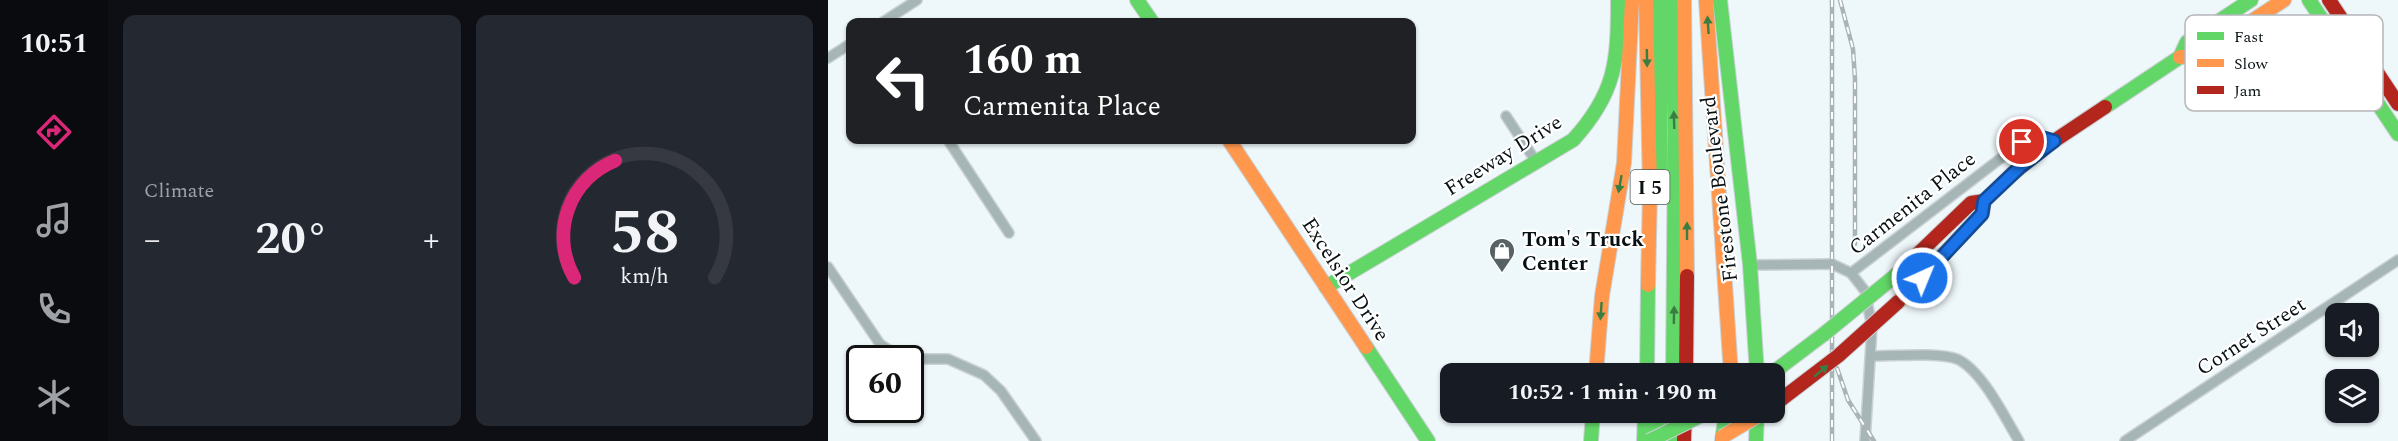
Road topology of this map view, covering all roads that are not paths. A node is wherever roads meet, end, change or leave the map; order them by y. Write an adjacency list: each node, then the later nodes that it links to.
1 (917, 0): 19 (street)
2 (1137, 0): 20 (main road)
3 (1618, 0): 34 (main road, Freeway Drive)
4 (1632, 0): 43 (main road, one-way to 43)
5 (1646, 0): 44 (main road, I 5, one-way to 44)
6 (1659, 0): 45 (main road)
7 (1671, 0): 46 (main road, one-way to 7)
8 (1684, 0): 47 (main road, I 5, one-way to 8)
9 (1706, 0): 48 (main road, one-way to 9)
10 (1720, 0): 38 (main road, Firestone Boulevard)
11 (2251, 0): 15 (main road)
12 (2284, 0): 16 (main road)
13 (2309, 0): 17 (main road)
14 (2329, 0): 18 (main road)
15 (2228, 15)
16 (2261, 15)
17 (2319, 15)
18 (2339, 15)
19 (889, 18)
20 (1149, 18)
21 (2185, 46): 23 (main road)
22 (846, 47): 25 (street)
23 (2180, 57): 24 (main road); 31 (main road)
24 (2185, 57)
25 (828, 58)
26 (2383, 81): 27 (main road)
27 (2398, 104)
28 (2383, 111): 30 (main road)
29 (1506, 116): 34 (street)
30 (2398, 134)
31 (2054, 141): 35 (main road); 40 (street, Carmenita Place)
32 (951, 144): 36 (street)
33 (1232, 144): 41 (main road, Excelsior Drive)
34 (1537, 163): 41 (main road, Freeway Drive)
35 (1984, 201): 50 (main road, bridge); 51 (main road, one-way to 35, bridge)
36 (1009, 233)
37 (2398, 260): 73 (street, Cornet Street)
38 (1750, 265): 40 (street, Carmenita Place); 49 (main road, Firestone Boulevard)
39 (828, 267): 62 (street)
40 (1851, 273): 42 (street)
41 (1326, 287): 63 (main road, Excelsior Drive)
42 (1872, 356): 71 (street); 72 (street)
43 (1597, 363)
44 (1647, 363)
45 (1658, 363)
46 (1673, 363)
47 (1686, 363)
48 (1730, 363)
49 (1756, 363)
50 (1785, 363)
51 (1785, 397)
52 (1592, 423): 64 (main road)
53 (1645, 423): 65 (main road)
54 (1657, 423): 67 (main road)
55 (1672, 423): 68 (main road)
56 (1685, 423): 69 (main road)
57 (1686, 423): 66 (main road, bridge)
58 (1724, 423): 61 (main road)
59 (1747, 423): 61 (main road, bridge)
60 (1757, 423): 70 (main road)
61 (1720, 440)
62 (1036, 441)
63 (1428, 441)
64 (1591, 441)
65 (1644, 441)
66 (1649, 441)
67 (1656, 441)
68 (1671, 441)
69 (1684, 441)
70 (1756, 441)
71 (1865, 441)
72 (2019, 441)
73 (2125, 441)

